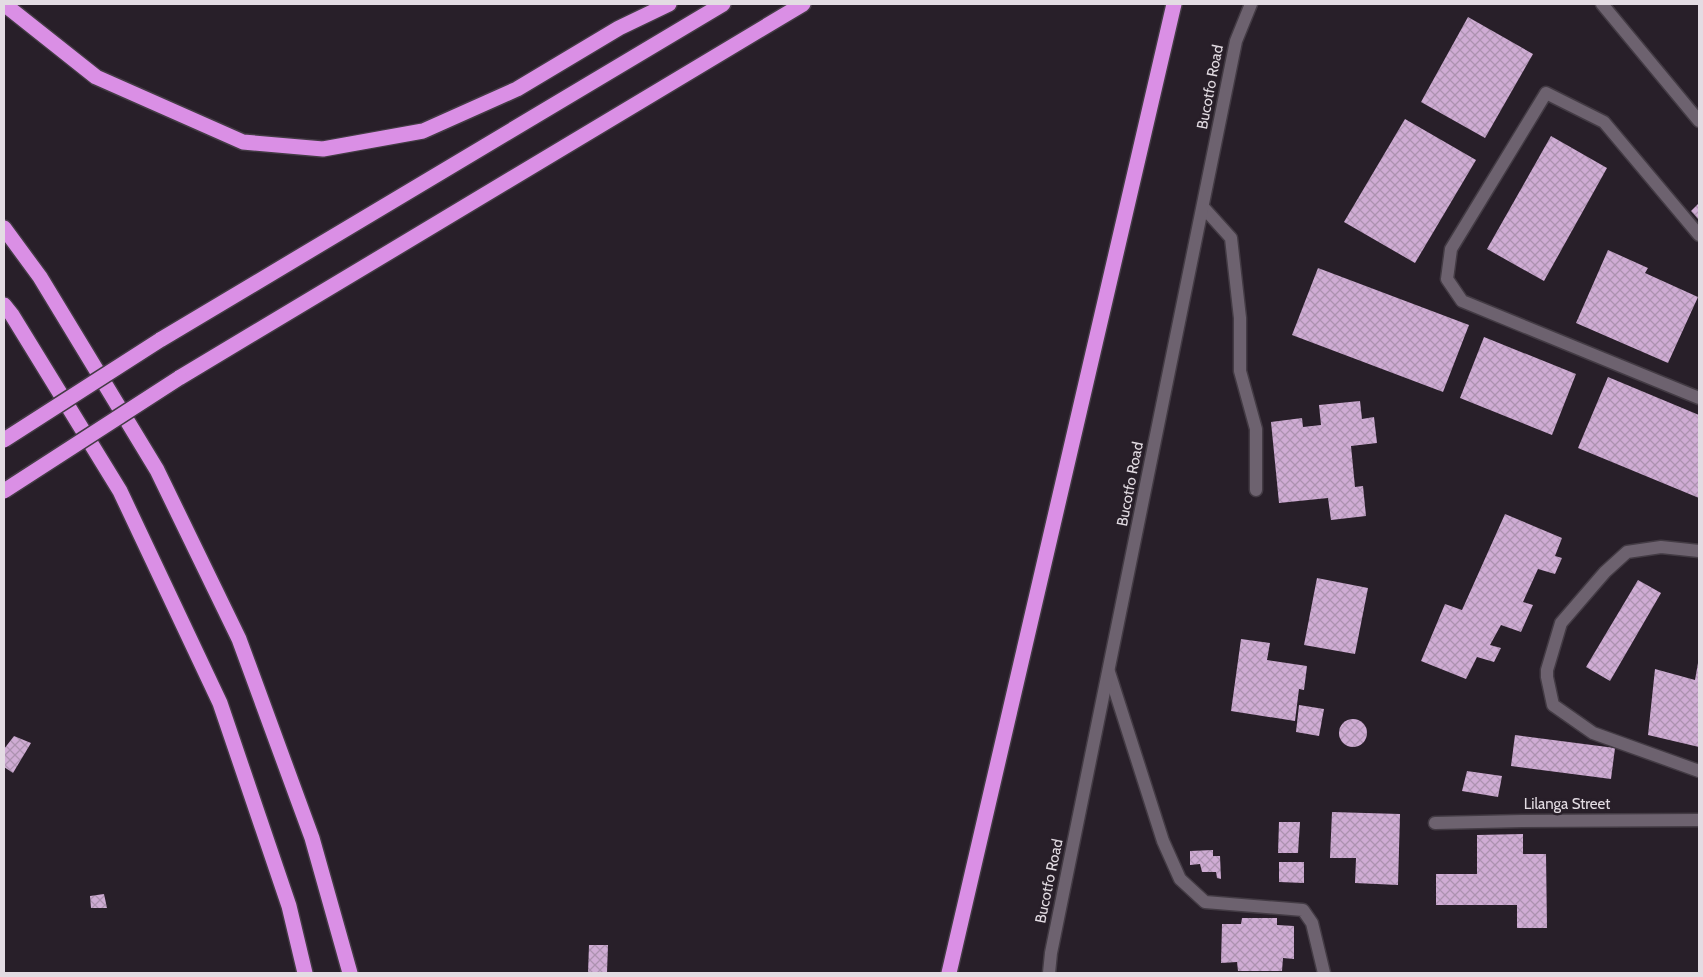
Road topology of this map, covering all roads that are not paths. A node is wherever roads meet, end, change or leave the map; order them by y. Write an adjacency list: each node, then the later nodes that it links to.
1 (4, 4): 2 (highway)
2 (669, 4)
3 (723, 4): 14 (highway, bridge)
4 (803, 4): 16 (highway, bridge)
5 (1174, 4): 24 (highway)
6 (1251, 4): 9 (street, Bucotfo Road)
7 (1602, 4): 8 (street)
8 (1699, 121)
9 (1203, 206): 15 (street); 18 (street, Bucotfo Road)
10 (4, 228): 23 (highway)
11 (1699, 235): 13 (street)
12 (4, 305): 22 (highway)
13 (1699, 398)
14 (4, 440)
15 (1256, 490)
16 (4, 491)
17 (1699, 551): 19 (street)
18 (1109, 669): 25 (street, Bucotfo Road); 26 (street)
19 (1699, 771)
20 (1699, 820): 21 (street, Lilanga Street)
21 (1435, 823)
22 (305, 973)
23 (350, 973)
24 (949, 973)
25 (1049, 973)
26 (1324, 973)

